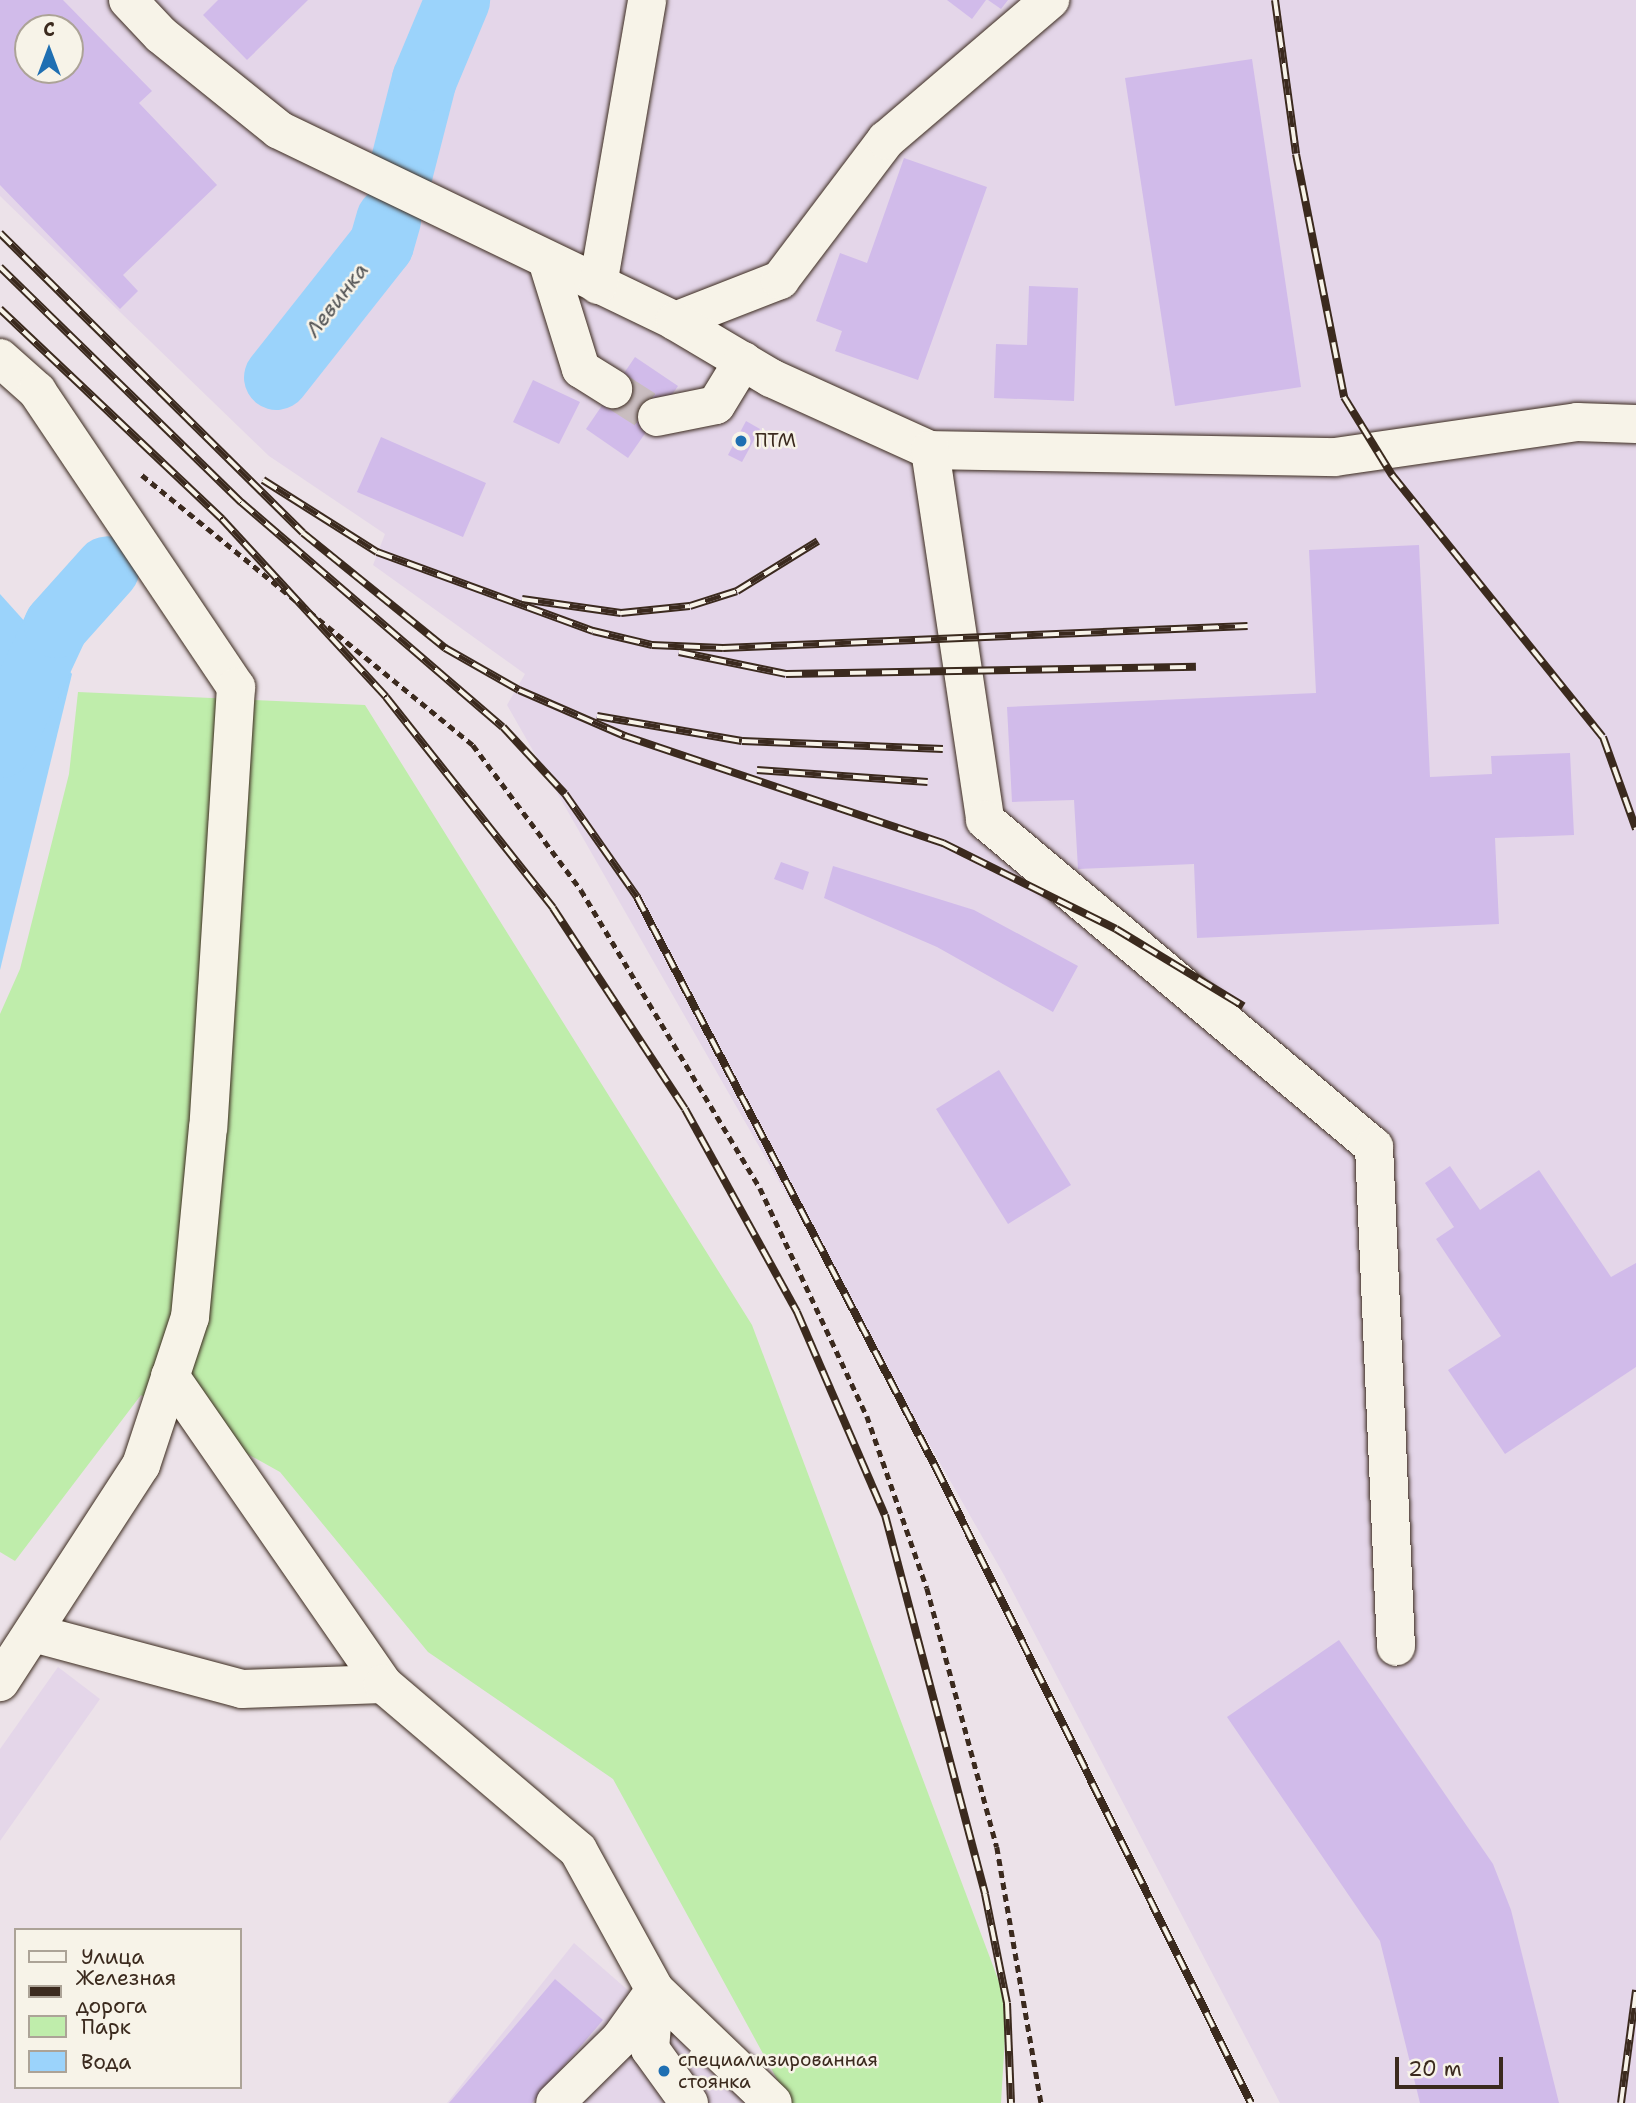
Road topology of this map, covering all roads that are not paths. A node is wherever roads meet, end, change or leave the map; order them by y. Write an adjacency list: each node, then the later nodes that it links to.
1 (128, 0): 4 (lane)
2 (648, 0): 5 (lane)
3 (1050, 0): 6 (lane)
4 (547, 260): 5 (lane); 9 (lane)
5 (598, 285): 6 (lane)
6 (675, 321): 8 (lane)
7 (0, 358): 13 (lane)
8 (743, 361): 10 (lane); 12 (lane)
9 (613, 389)
10 (657, 416)
11 (1636, 424): 12 (lane)
12 (930, 450): 15 (lane)
13 (170, 1376): 14 (lane); 17 (lane)
14 (33, 1633): 16 (lane); 17 (lane)
15 (1396, 1647)
16 (0, 1682)
17 (383, 1684): 18 (lane)
18 (655, 1990): 19 (lane); 20 (lane); 21 (lane)
19 (555, 2103)
20 (689, 2103)
21 (773, 2103)

